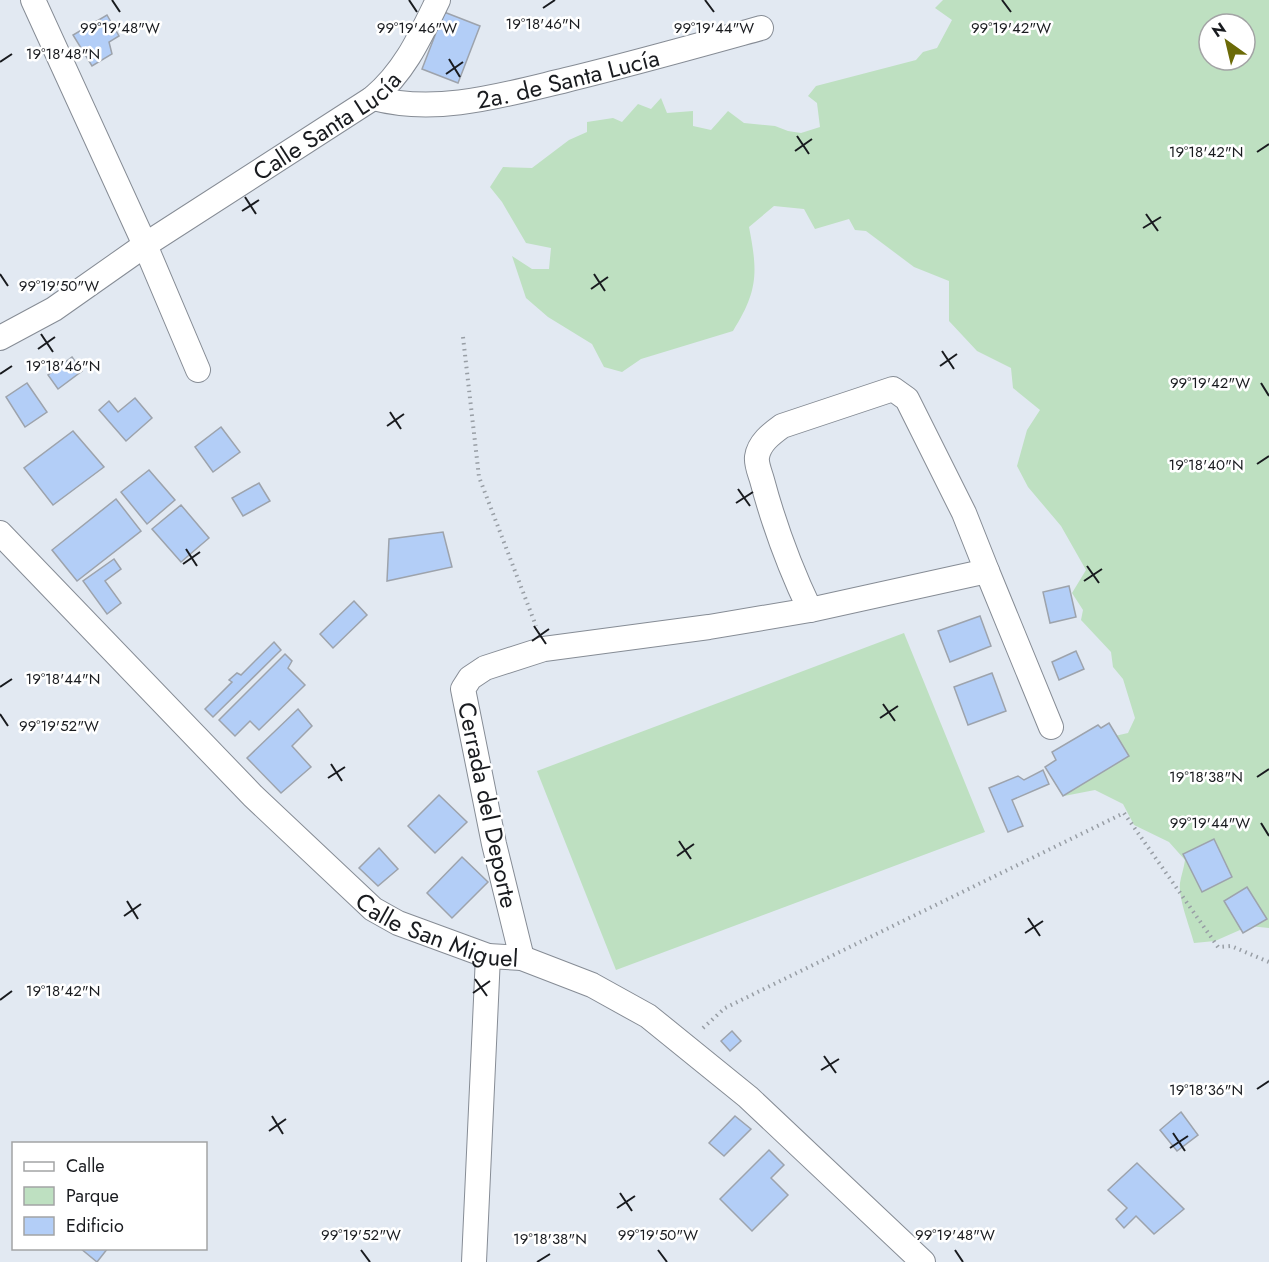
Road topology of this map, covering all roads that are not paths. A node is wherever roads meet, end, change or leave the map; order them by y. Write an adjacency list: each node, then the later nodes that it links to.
1 (33, 0): 5 (street)
2 (438, 0): 4 (street, Calle Santa Lucía)
3 (761, 28): 4 (street, 2a. de Santa Lucía)
4 (373, 98): 5 (street, Calle Santa Lucía)
5 (145, 245): 6 (street, Calle Santa Lucía); 7 (street)
6 (0, 338)
7 (198, 370)
8 (0, 533): 12 (street, Calle San Miguel)
9 (987, 571): 10 (street, Cerrada del Deporte); 10 (street); 11 (street)
10 (810, 610): 13 (street, Cerrada del Deporte)
11 (1051, 727)
12 (489, 956): 13 (street, Calle San Miguel); 14 (street)
13 (522, 958): 15 (street, Calle San Miguel)
14 (474, 1262)
15 (924, 1262)

